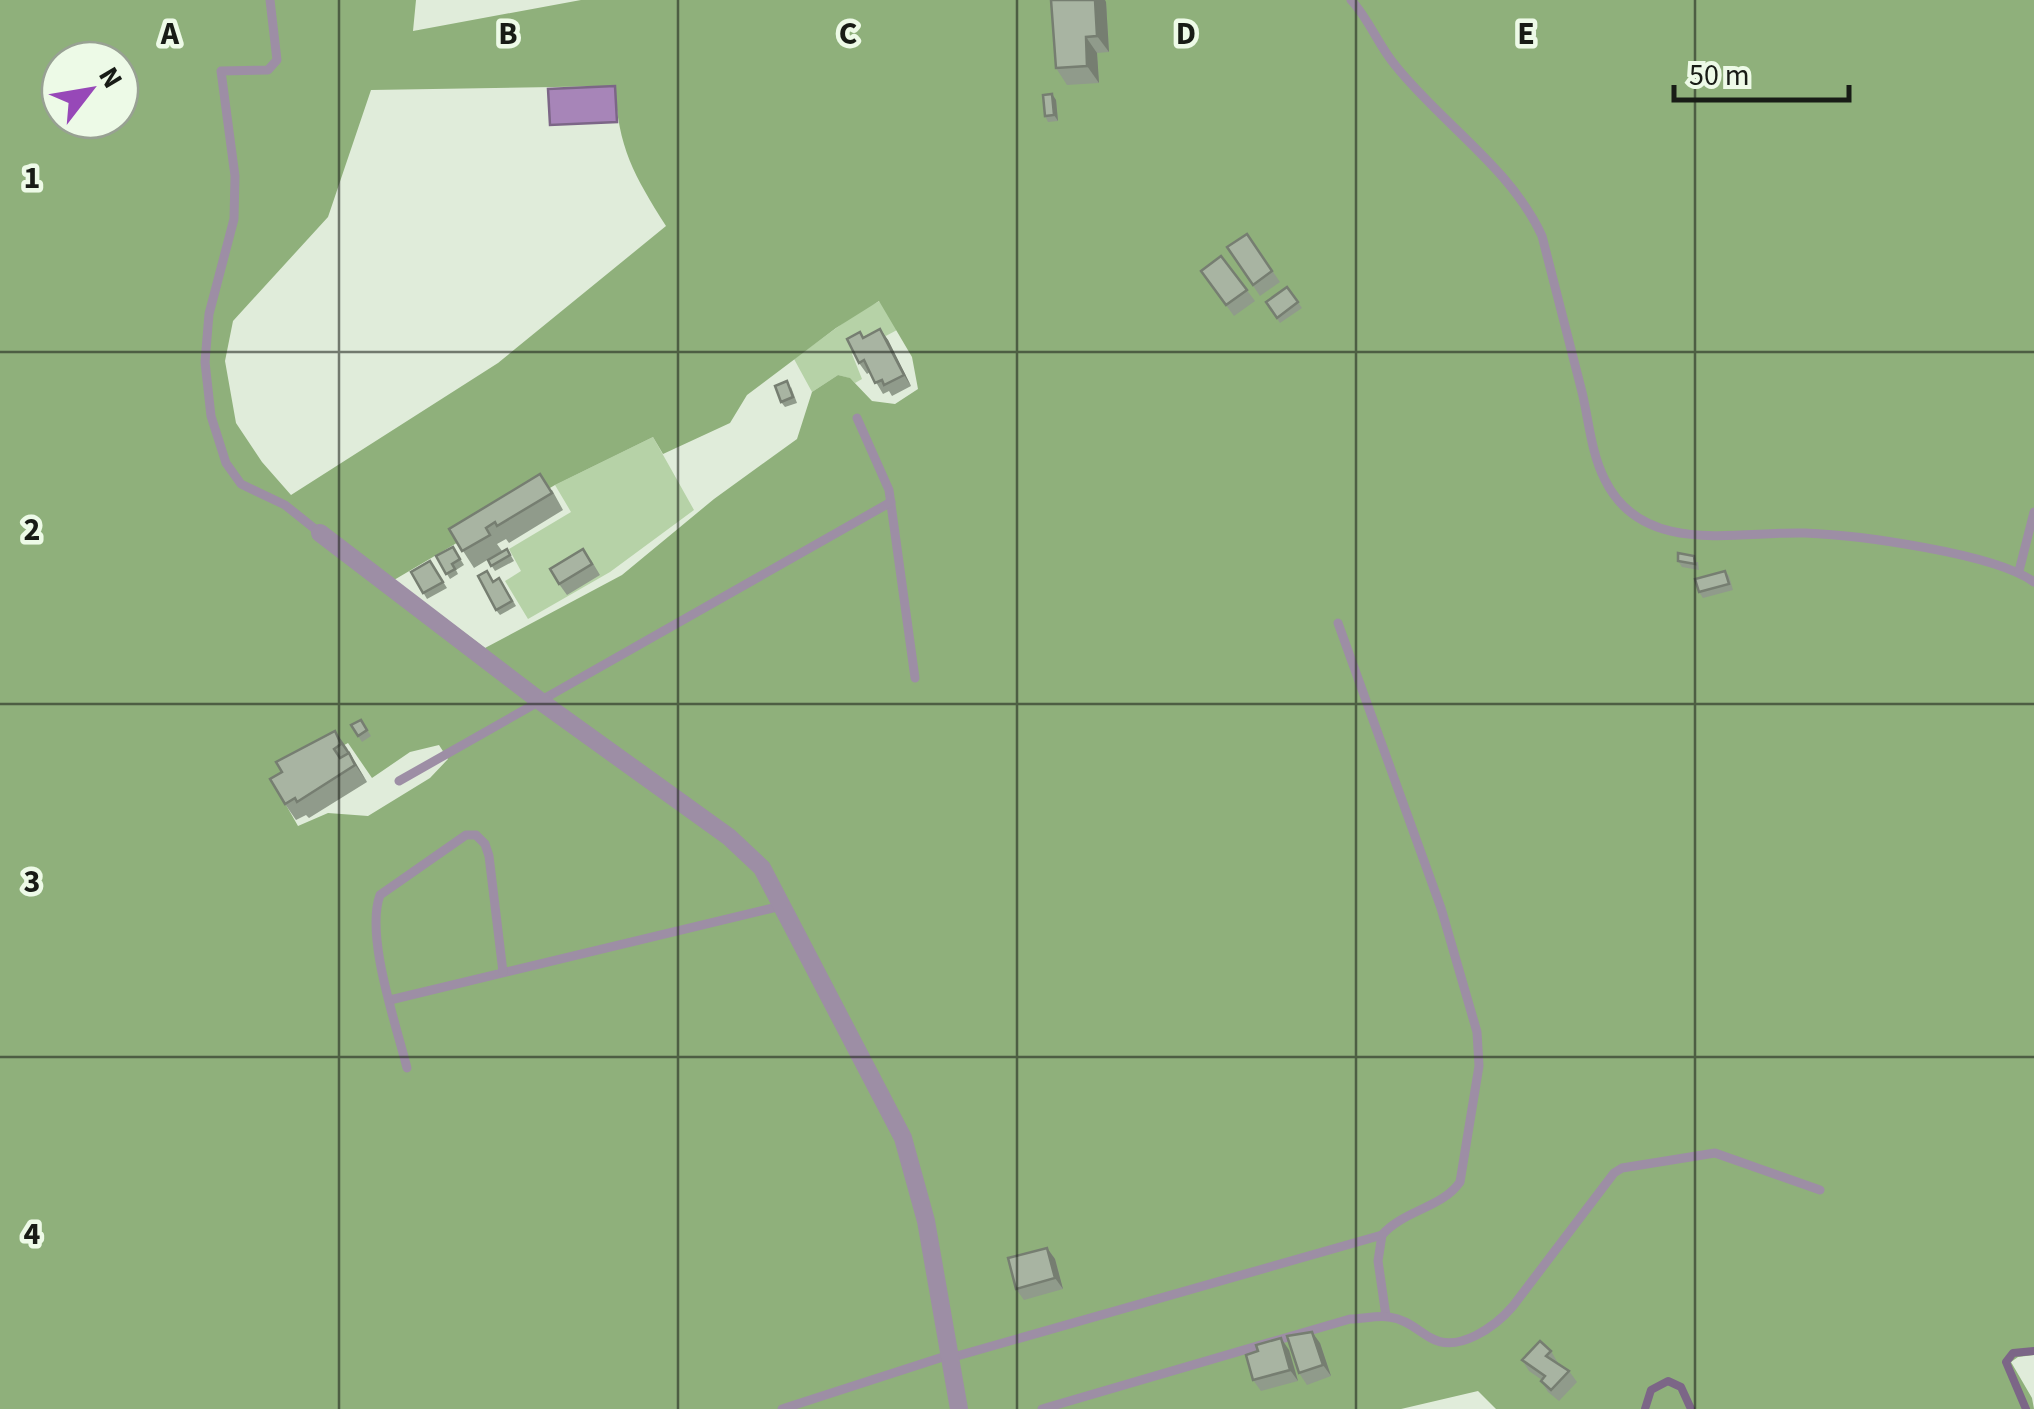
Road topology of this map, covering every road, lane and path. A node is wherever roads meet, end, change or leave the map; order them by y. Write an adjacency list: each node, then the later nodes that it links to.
1 (270, 0): 6 (lane)
2 (1351, 0): 7 (lane)
3 (857, 418): 4 (lane)
4 (891, 502): 10 (lane); 11 (lane)
5 (2034, 512): 7 (lane)
6 (320, 533): 11 (street)
7 (2018, 571): 8 (lane)
8 (2034, 582)
9 (1338, 623): 18 (lane)
10 (915, 678)
11 (540, 702): 12 (lane); 13 (street)
12 (398, 781)
13 (784, 905): 14 (lane); 20 (street)
14 (502, 972): 15 (lane); 15 (lane)
15 (390, 1000): 16 (lane)
16 (407, 1068)
17 (1820, 1190): 19 (lane)
18 (1382, 1235): 19 (lane); 20 (lane)
19 (1386, 1316): 23 (lane)
20 (950, 1357): 21 (lane); 22 (street)
21 (782, 1409)
22 (958, 1409)
23 (1042, 1409)

